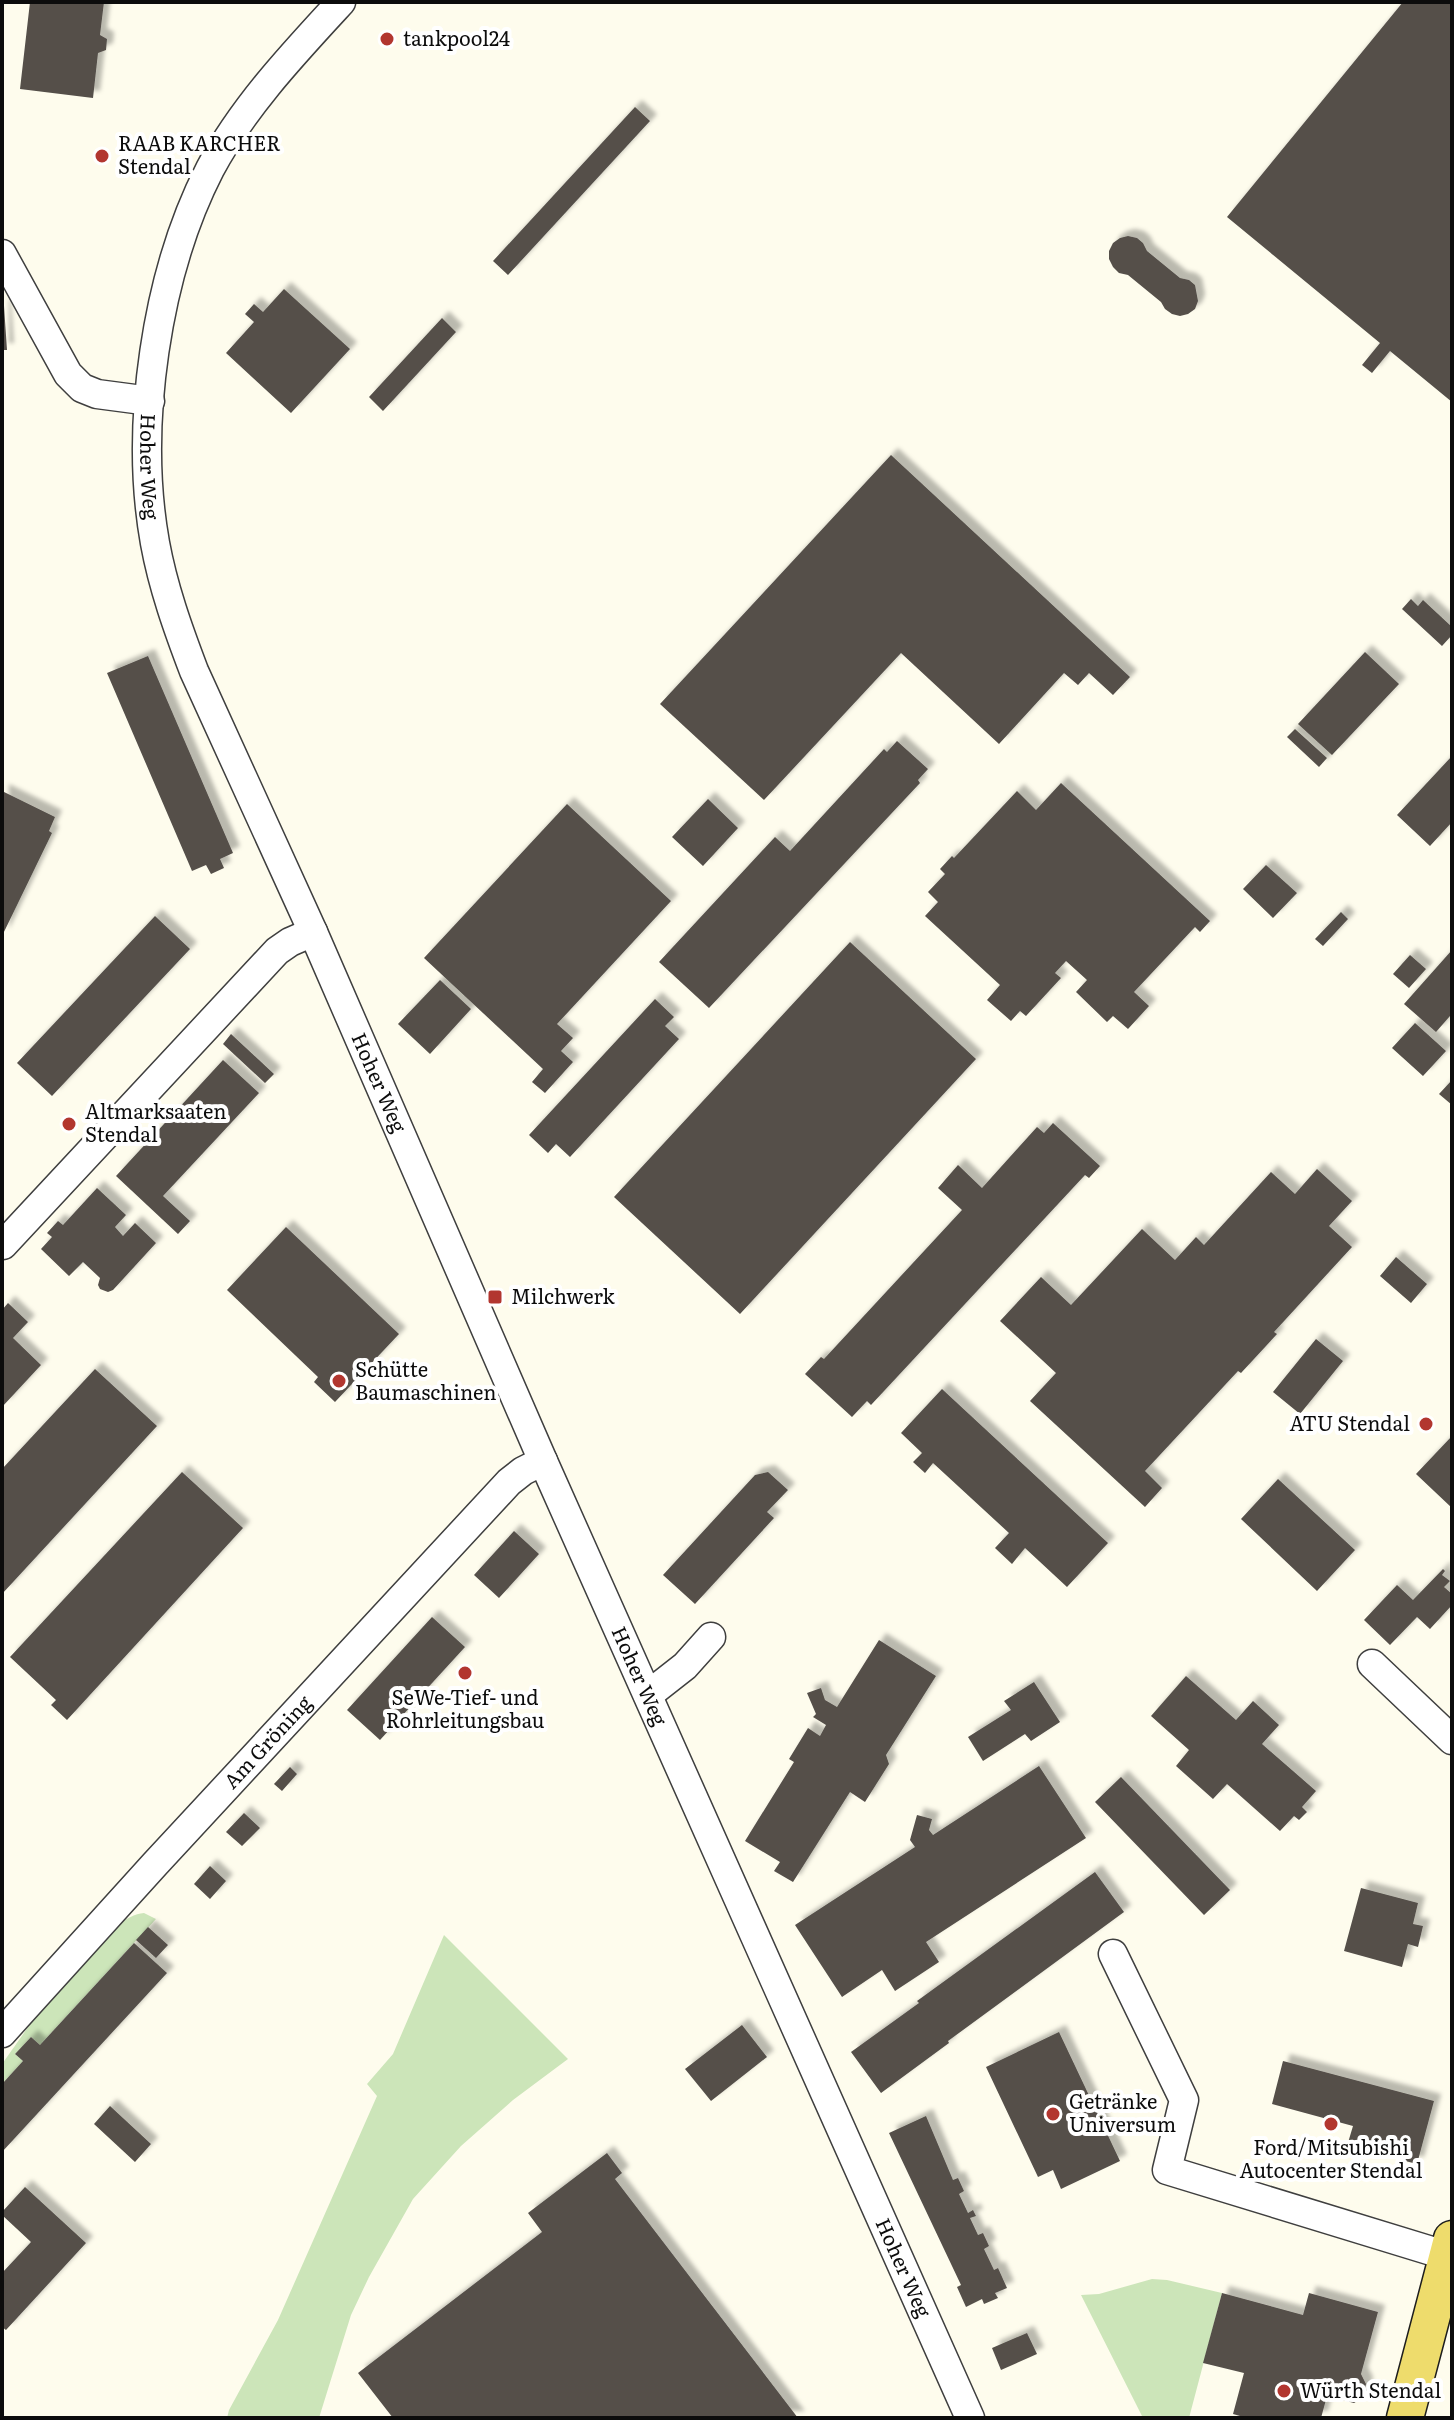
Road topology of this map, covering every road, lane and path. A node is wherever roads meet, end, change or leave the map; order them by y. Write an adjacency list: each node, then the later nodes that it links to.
1 (341, 2): 3 (street, Hoher Weg)
2 (2, 254): 3 (street, Hoher Weg)
3 (150, 401): 4 (street, Hoher Weg)
4 (313, 932): 5 (street); 6 (street, Hoher Weg)
5 (3, 1245)
6 (543, 1461): 9 (street, Hoher Weg); 12 (street, Am Gröning)
7 (711, 1637): 9 (street)
8 (1372, 1664): 10 (street)
9 (648, 1695): 14 (street, Hoher Weg)
10 (1452, 1740)
11 (1113, 1954): 13 (street)
12 (2, 2033)
13 (1450, 2247): 15 (main road)
14 (970, 2418)
15 (1405, 2418)

